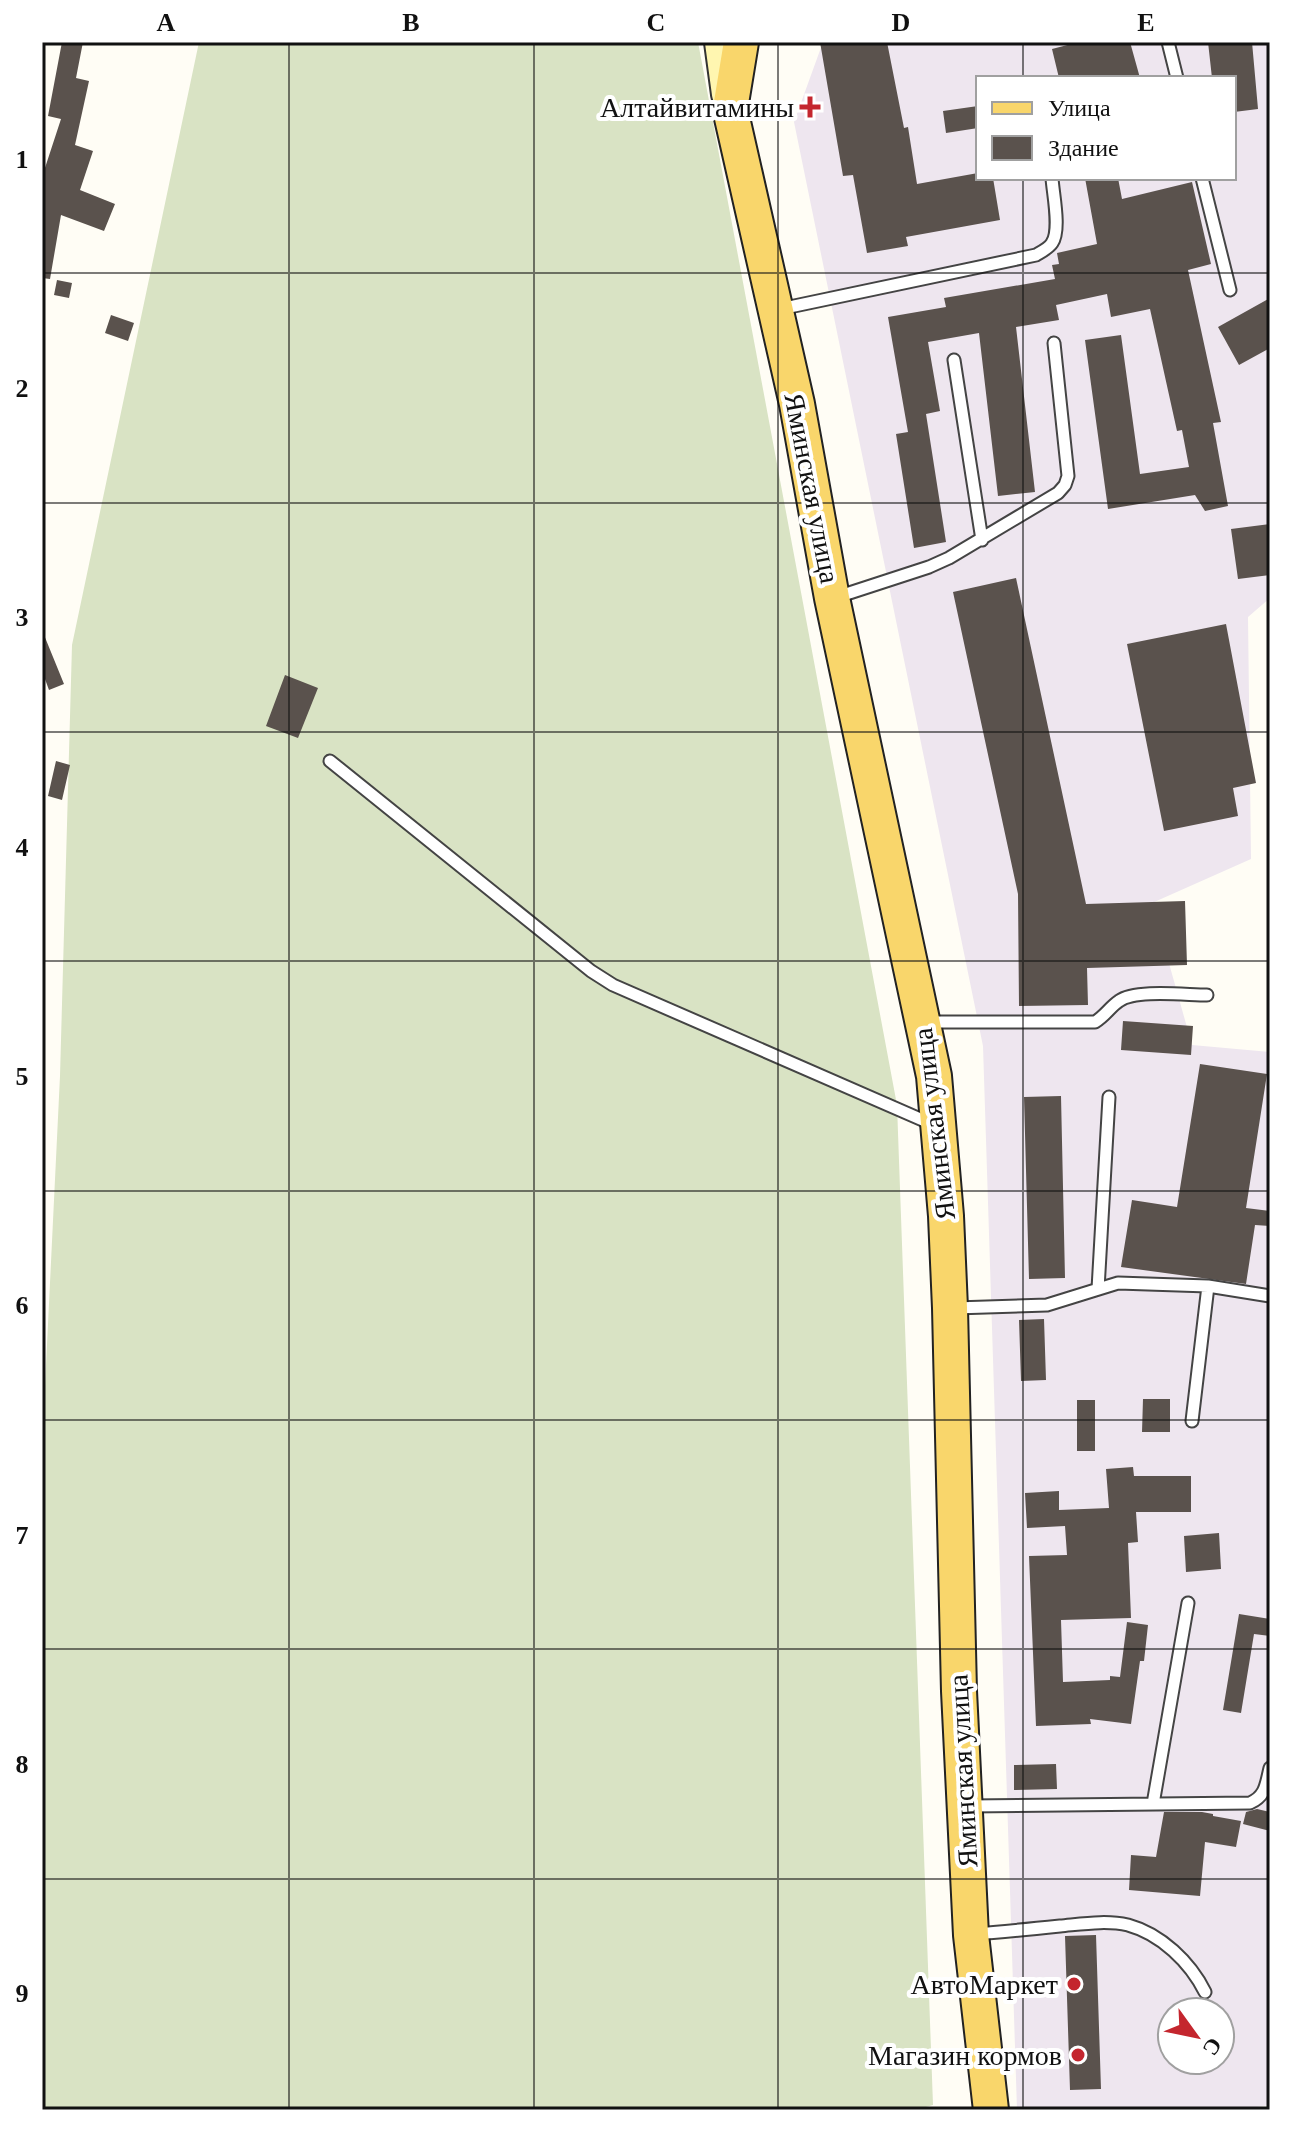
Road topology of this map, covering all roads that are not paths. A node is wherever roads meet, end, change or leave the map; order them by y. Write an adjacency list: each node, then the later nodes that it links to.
1 (721, 42): 5 (main road)
2 (741, 42): 5 (main road)
3 (1168, 42): 4 (lane)
4 (1176, 76)
5 (730, 109): 9 (main road, Яминская улица)
6 (1052, 180): 9 (lane)
7 (1202, 180): 8 (lane)
8 (1230, 290)
9 (776, 310): 13 (main road, Яминская улица)
10 (1054, 343): 12 (lane)
11 (954, 360): 12 (lane)
12 (982, 540): 13 (lane)
13 (832, 598): 16 (main road, Яминская улица)
14 (330, 761): 18 (lane)
15 (1207, 995): 16 (lane)
16 (923, 1022): 18 (main road, Яминская улица)
17 (1109, 1097): 20 (lane)
18 (938, 1127): 22 (main road, Яминская улица)
19 (1208, 1286): 20 (lane); 21 (lane); 23 (lane)
20 (1098, 1289): 22 (lane)
21 (1270, 1296)
22 (950, 1308): 27 (main road, Яминская улица)
23 (1192, 1421)
24 (1188, 1603): 26 (lane)
25 (1270, 1768): 26 (lane)
26 (1153, 1804): 27 (lane)
27 (965, 1807): 28 (main road, Яминская улица)
28 (971, 1935): 29 (lane); 30 (main road, Яминская улица)
29 (1205, 1992)
30 (991, 2110)

